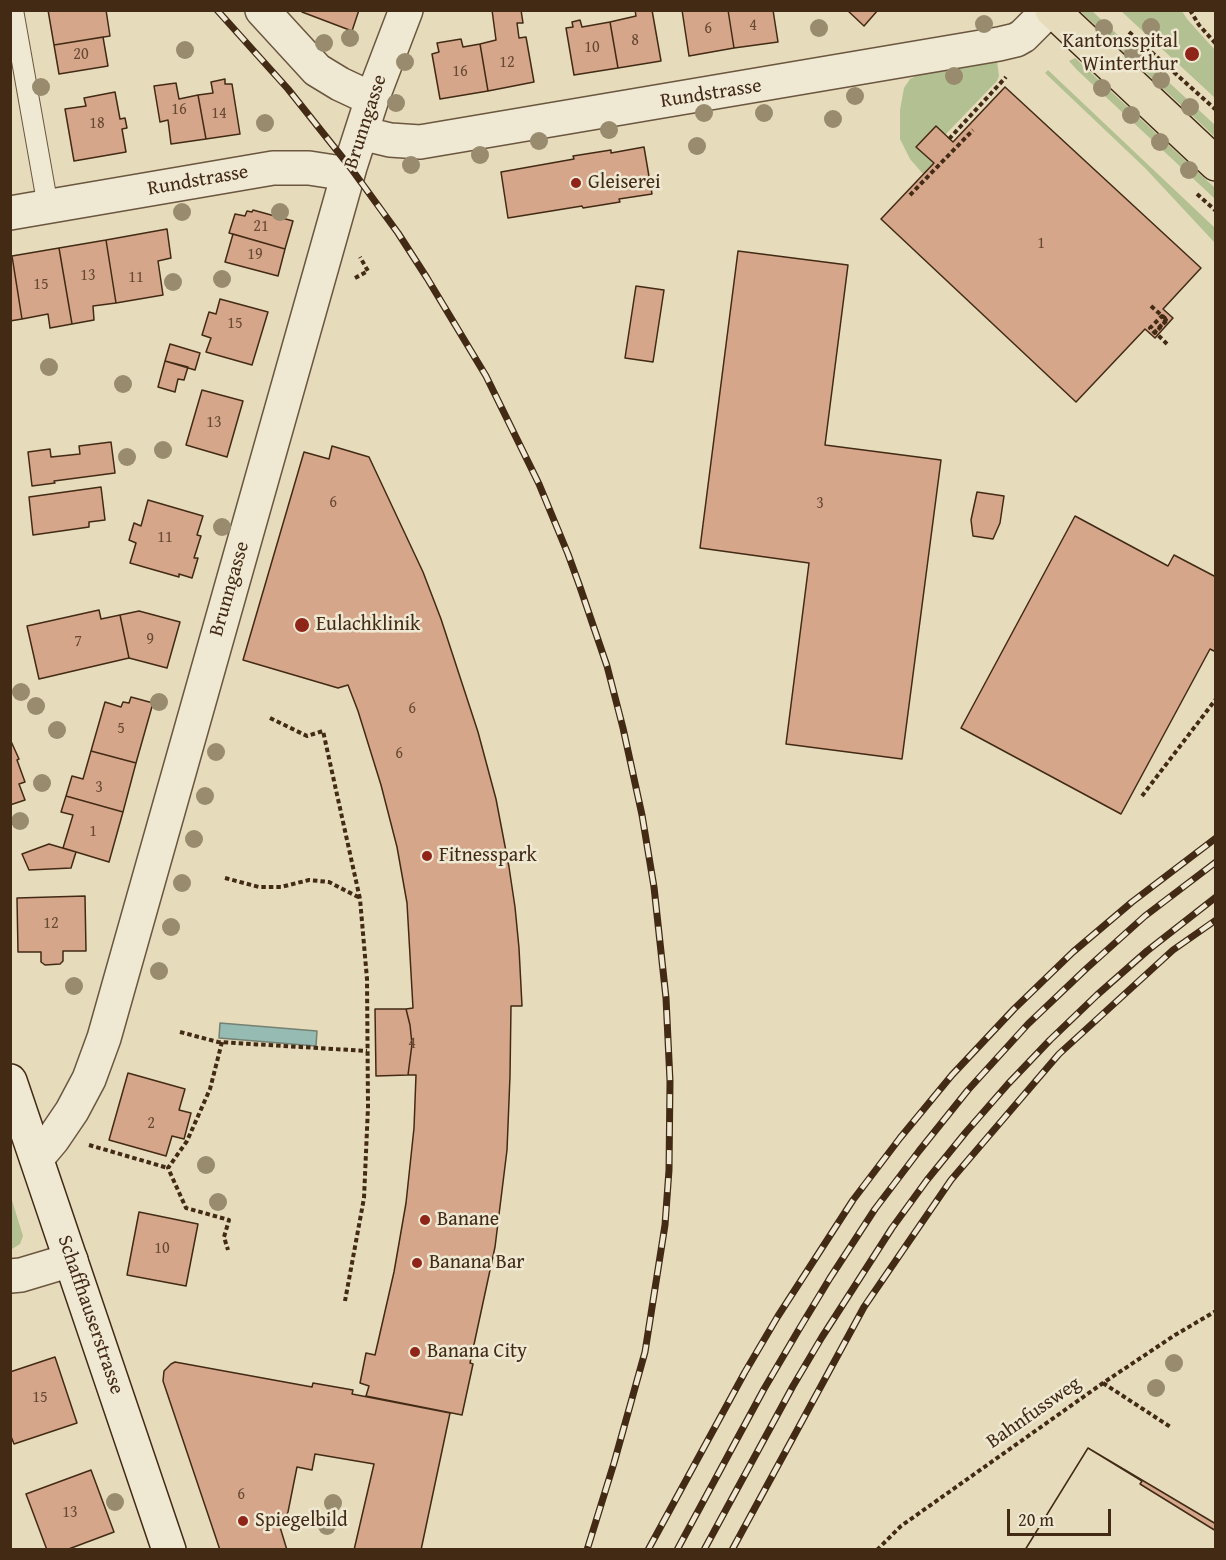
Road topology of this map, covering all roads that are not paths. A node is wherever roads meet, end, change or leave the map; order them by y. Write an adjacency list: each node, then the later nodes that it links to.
1 (14, 10): 9 (lane)
2 (262, 10): 5 (street)
3 (406, 10): 5 (street, Brunngasse)
4 (1051, 10): 6 (street, Rundstrasse); 7 (main road)
5 (372, 99): 6 (street, Brunngasse)
6 (361, 133): 8 (street, Brunngasse)
7 (1215, 164)
8 (348, 174): 9 (street, Rundstrasse); 12 (street, Brunngasse)
9 (48, 207): 10 (street, Rundstrasse)
10 (10, 213)
11 (10, 1081): 12 (street, Schaffhauserstrasse)
12 (37, 1158): 13 (street, Schaffhauserstrasse)
13 (71, 1260): 14 (street); 15 (street, Schaffhauserstrasse)
14 (10, 1276)
15 (169, 1550)

